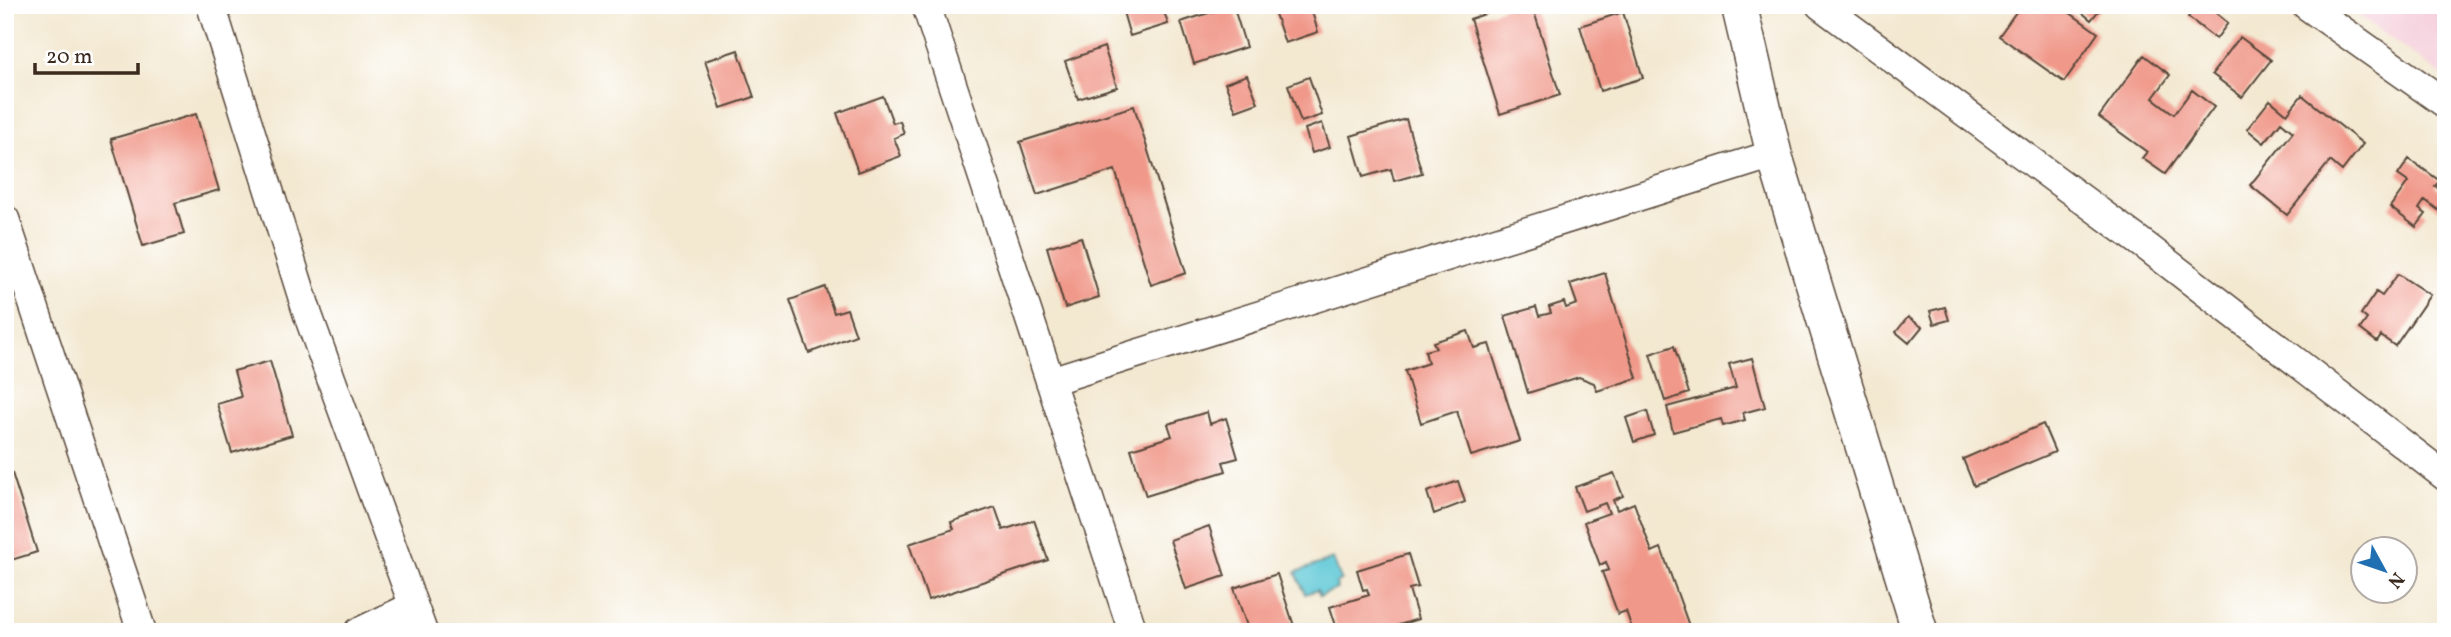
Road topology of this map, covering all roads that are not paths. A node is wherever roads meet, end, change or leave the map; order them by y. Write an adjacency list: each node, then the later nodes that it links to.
1 (211, 5): 11 (street)
2 (926, 5): 9 (street)
3 (1738, 5): 7 (street)
4 (1820, 5): 10 (street)
5 (2306, 5): 6 (street)
6 (2446, 104)
7 (1774, 154): 9 (street); 12 (street)
8 (5, 219): 13 (street)
9 (1050, 381): 15 (street)
10 (2446, 477)
11 (418, 619): 14 (street)
12 (1917, 631)
13 (142, 632)
14 (359, 632)
15 (1133, 632)

